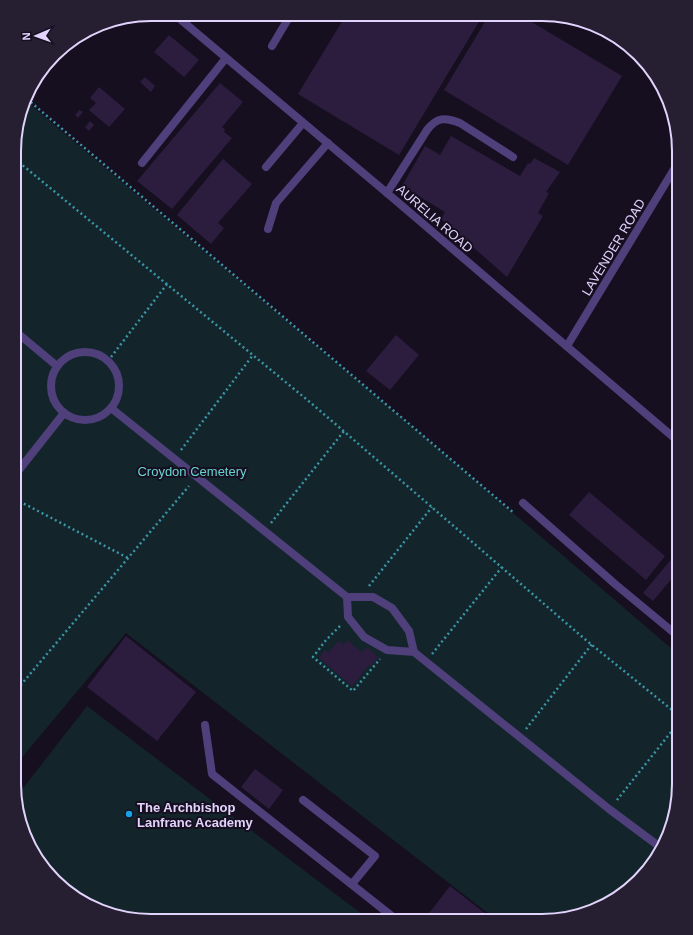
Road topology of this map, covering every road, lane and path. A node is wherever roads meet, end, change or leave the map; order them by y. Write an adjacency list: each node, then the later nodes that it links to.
1 (182, 21): 4 (street, AURELIA ROAD)
2 (287, 21): 3 (street)
3 (272, 46)
4 (226, 58): 6 (street, AURELIA ROAD); 10 (street)
5 (31, 102): 31 (path)
6 (303, 123): 7 (street, AURELIA ROAD); 11 (street)
7 (328, 143): 13 (street, AURELIA ROAD); 14 (street)
8 (513, 157): 13 (street)
9 (21, 163): 15 (path)
10 (142, 163)
11 (266, 167)
12 (672, 173): 17 (street, LAVENDER ROAD)
13 (387, 193): 17 (street, AURELIA ROAD)
14 (268, 229)
15 (167, 284): 18 (path); 19 (path)
16 (21, 336): 20 (street)
17 (567, 346): 24 (street, AURELIA ROAD)
18 (253, 355): 23 (path); 25 (path)
19 (108, 361): 20 (street); 21 (street)
20 (57, 366): 22 (street)
21 (111, 408): 22 (street); 25 (street)
22 (64, 413): 26 (street)
23 (344, 431): 30 (path); 32 (path)
24 (672, 436)
25 (175, 459): 27 (street)
26 (21, 467)
27 (197, 477): 32 (street); 33 (path)
28 (21, 503): 33 (path)
29 (523, 503): 38 (street)
30 (432, 507): 34 (path); 36 (path)
31 (514, 513)
32 (265, 531): 35 (street)
33 (128, 558): 43 (path)
34 (502, 567): 39 (path); 42 (path)
35 (347, 597): 36 (street); 37 (street)
36 (360, 597): 41 (street)
37 (348, 617): 40 (street); 40 (path)
38 (672, 631)
39 (592, 644): 44 (path); 47 (path)
40 (387, 650): 41 (street)
41 (414, 652): 42 (street)
42 (426, 662): 47 (street)
43 (21, 685)
44 (672, 710)
45 (205, 725): 51 (street)
46 (672, 731): 49 (path)
47 (519, 737): 49 (street)
48 (303, 800): 51 (street)
49 (609, 809): 50 (street)
50 (657, 845)
51 (352, 884): 52 (street)
52 (389, 914)

